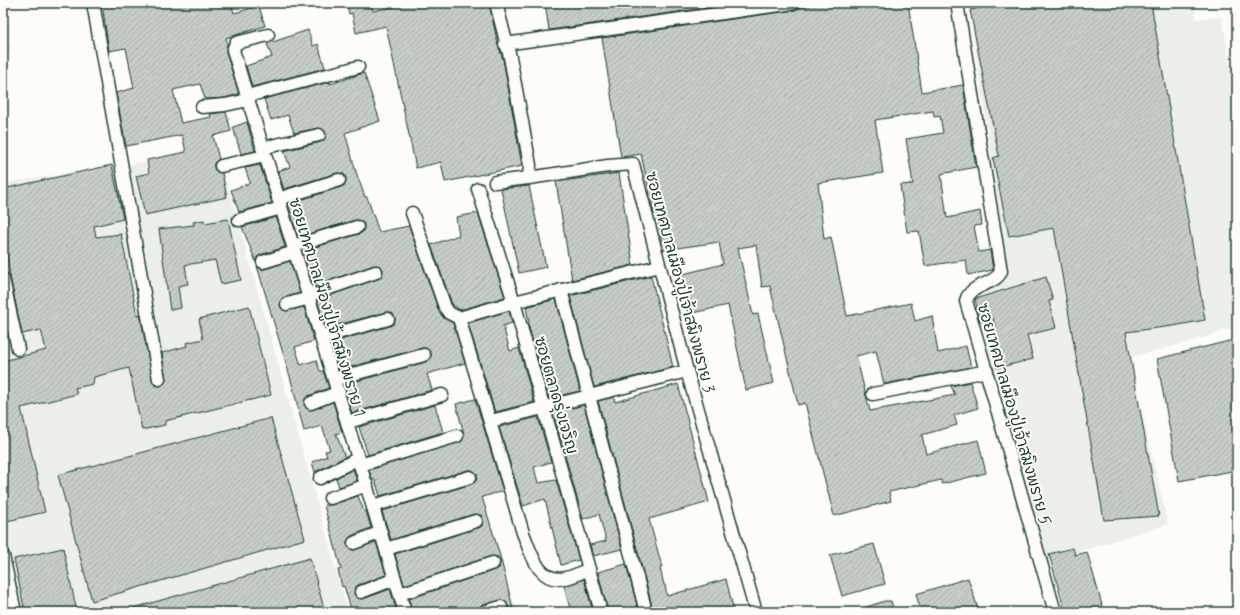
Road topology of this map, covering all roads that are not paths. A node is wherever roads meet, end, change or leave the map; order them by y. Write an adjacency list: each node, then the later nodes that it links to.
1 (93, 3): 37 (street)
2 (496, 3): 6 (street)
3 (794, 3): 6 (street)
4 (957, 3): 36 (street, ซอยเทศบาลเมืองปู่เจ้าสมิงพราย 5)
5 (268, 35): 8 (street, ซอยเทศบาลเมืองปู่เจ้าสมิงพราย 1)
6 (505, 44): 13 (street)
7 (358, 67): 8 (street)
8 (247, 98): 9 (street); 11 (street, ซอยเทศบาลเมืองปู่เจ้าสมิงพราย 1)
9 (202, 107)
10 (319, 135): 11 (street)
11 (264, 152): 12 (street); 17 (street, ซอยเทศบาลเมืองปู่เจ้าสมิงพราย 1)
12 (221, 166)
13 (529, 178): 15 (street); 23 (street, ซอยเทศบาลเมืองปู่เจ้าสมิงพราย 3)
14 (339, 180): 17 (street)
15 (495, 182)
16 (478, 189): 28 (street, ซอยตลาดรุ่งเจริญ)
17 (279, 203): 19 (street); 21 (street, ซอยเทศบาลเมืองปู่เจ้าสมิงพราย 1)
18 (412, 213): 30 (street)
19 (240, 220)
20 (357, 227): 21 (street)
21 (294, 249): 22 (street); 27 (street, ซอยเทศบาลเมืองปู่เจ้าสมิงพราย 1)
22 (263, 262)
23 (659, 266): 26 (street); 35 (street, ซอยเทศบาลเมืองปู่เจ้าสมิงพราย 3)
24 (376, 272): 27 (street)
25 (3, 280): 33 (street)
26 (561, 290): 28 (street); 42 (street)
27 (309, 296): 29 (street); 32 (street, ซอยเทศบาลเมืองปู่เจ้าสมิงพราย 1)
28 (514, 302): 30 (street); 44 (street, ซอยตลาดรุ่งเจริญ)
29 (287, 304)
30 (459, 318): 46 (street)
31 (388, 320): 32 (street)
32 (322, 338): 38 (street, ซอยเทศบาลเมืองปู่เจ้าสมิงพราย 1)
33 (18, 349)
34 (424, 355): 38 (street)
35 (687, 371): 42 (street); 70 (street, ซอยเทศบาลเมืองปู่เจ้าสมิงพราย 3)
36 (987, 371): 40 (street); 71 (street, ซอยเทศบาลเมืองปู่เจ้าสมิงพราย 5)
37 (159, 379)
38 (335, 379): 39 (street, ซอยเทศบาลเมืองปู่เจ้าสมิงพราย 1)
39 (339, 392): 43 (street); 45 (street, ซอยเทศบาลเมืองปู่เจ้าสมิงพราย 1)
40 (873, 394)
41 (442, 395): 45 (street)
42 (589, 396): 44 (street); 64 (street)
43 (311, 403)
44 (544, 407): 46 (street); 60 (street, ซอยตลาดรุ่งเจริญ)
45 (348, 422): 48 (street, ซอยเทศบาลเมืองปู่เจ้าสมิงพราย 1)
46 (491, 422): 60 (street)
47 (457, 436): 48 (street)
48 (360, 462): 50 (street); 51 (street, ซอยเทศบาลเมืองปู่เจ้าสมิงพราย 1)
49 (470, 477): 53 (street)
50 (320, 478)
51 (367, 485): 52 (street); 53 (street, ซอยเทศบาลเมืองปู่เจ้าสมิงพราย 1)
52 (330, 498)
53 (373, 506): 55 (street, ซอยเทศบาลเมืองปู่เจ้าสมิงพราย 1)
54 (476, 521): 57 (street)
55 (381, 532): 56 (street); 57 (street, ซอยเทศบาลเมืองปู่เจ้าสมิงพราย 1)
56 (354, 543)
57 (386, 549): 61 (street, ซอยเทศบาลเมืองปู่เจ้าสมิงพราย 1)
58 (3, 556): 66 (street)
59 (493, 563): 63 (street)
60 (588, 569): 69 (street, ซอยตลาดรุ่งเจริญ)
61 (395, 579): 62 (street); 63 (street, ซอยเทศบาลเมืองปู่เจ้าสมิงพราย 1)
62 (361, 592)
63 (400, 594): 67 (street, ซอยเทศบาลเมืองปู่เจ้าสมิงพราย 1)
64 (644, 604)
65 (501, 606): 68 (street)
66 (15, 612)
67 (405, 612)
68 (484, 612)
69 (601, 612)
70 (756, 612)
71 (1055, 612)

